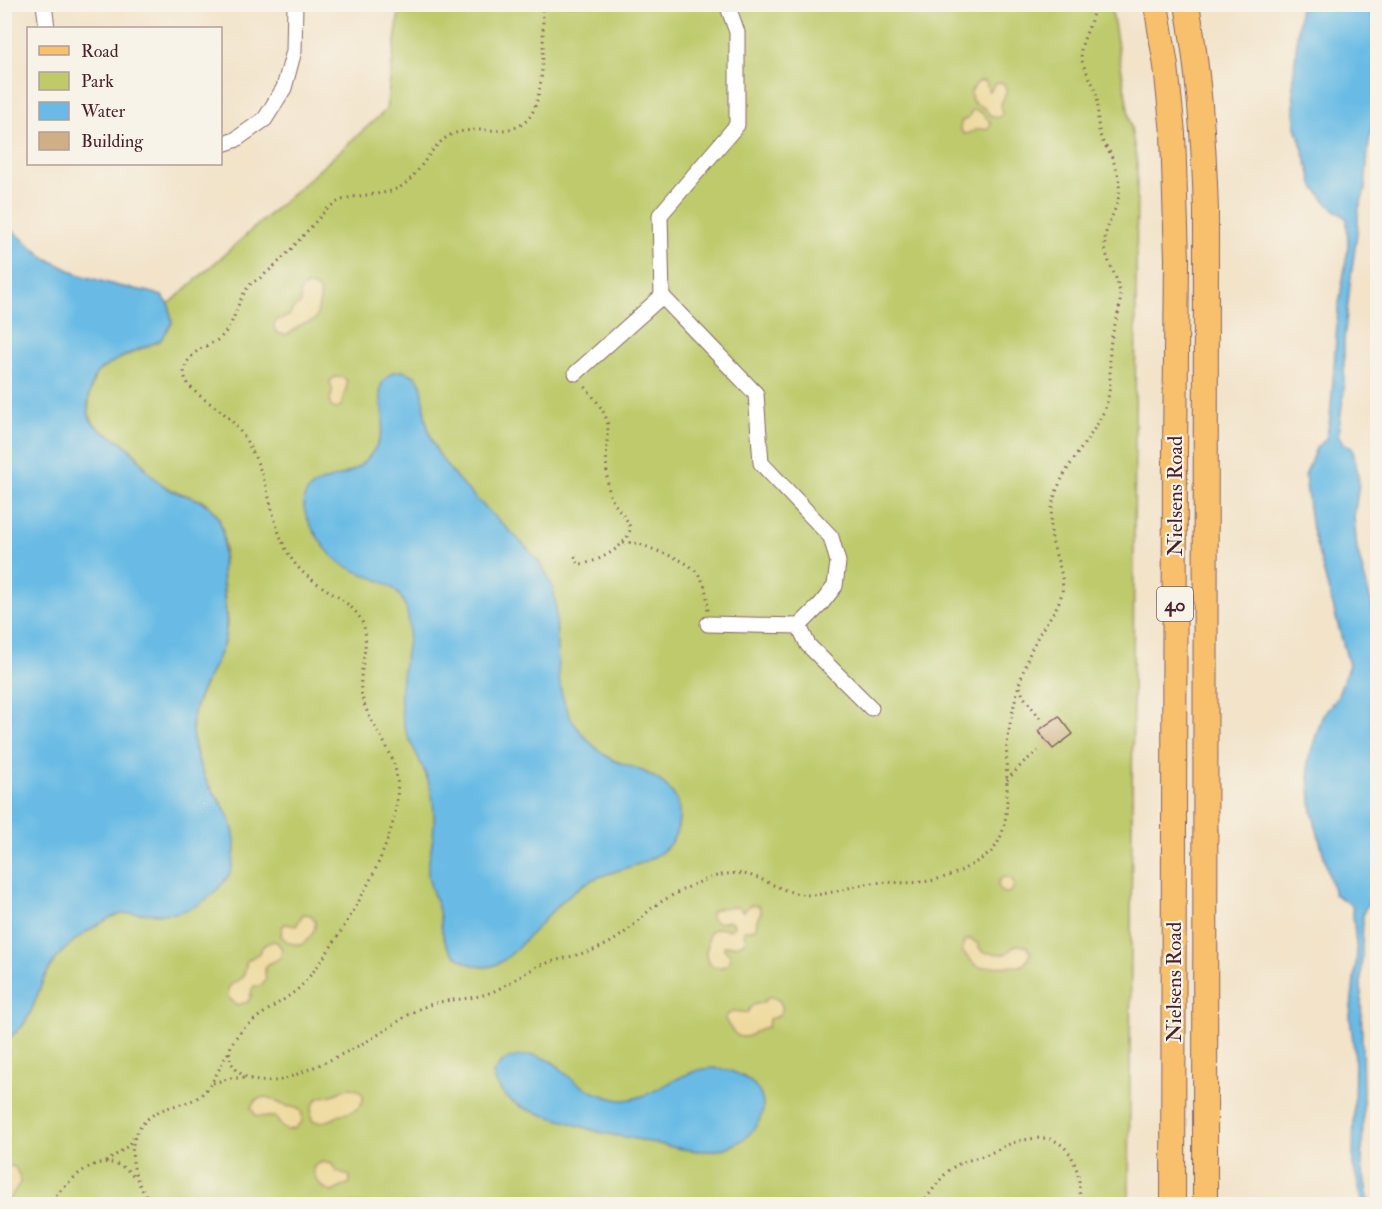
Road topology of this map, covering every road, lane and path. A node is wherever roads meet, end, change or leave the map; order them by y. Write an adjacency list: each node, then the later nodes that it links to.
1 (45, 4): 8 (street)
2 (295, 4): 9 (street)
3 (542, 4): 21 (path)
4 (727, 4): 10 (street)
5 (1094, 4): 16 (path)
6 (1156, 4): 33 (main road, Nielsens Road / 40)
7 (1187, 4): 34 (main road, Nielsens Road / 40)
8 (47, 27)
9 (222, 144)
10 (662, 296): 11 (street); 15 (street)
11 (576, 373): 12 (path)
12 (622, 543): 13 (path); 14 (path)
13 (575, 556)
14 (708, 624): 15 (street)
15 (799, 626): 17 (street)
16 (1020, 683): 18 (path); 20 (path)
17 (871, 708)
18 (1040, 718)
19 (1038, 751): 20 (path)
20 (1007, 780): 22 (path)
21 (228, 1053): 22 (path); 23 (path)
22 (247, 1078): 23 (path)
23 (213, 1083): 24 (path)
24 (135, 1134): 25 (path); 26 (path)
25 (106, 1162): 26 (path); 28 (path)
26 (135, 1177): 27 (path)
27 (147, 1198): 29 (path); 30 (path)
28 (48, 1204)
29 (146, 1204)
30 (155, 1204)
31 (922, 1204): 32 (path)
32 (1079, 1204)
33 (1173, 1204)
34 (1205, 1204)

